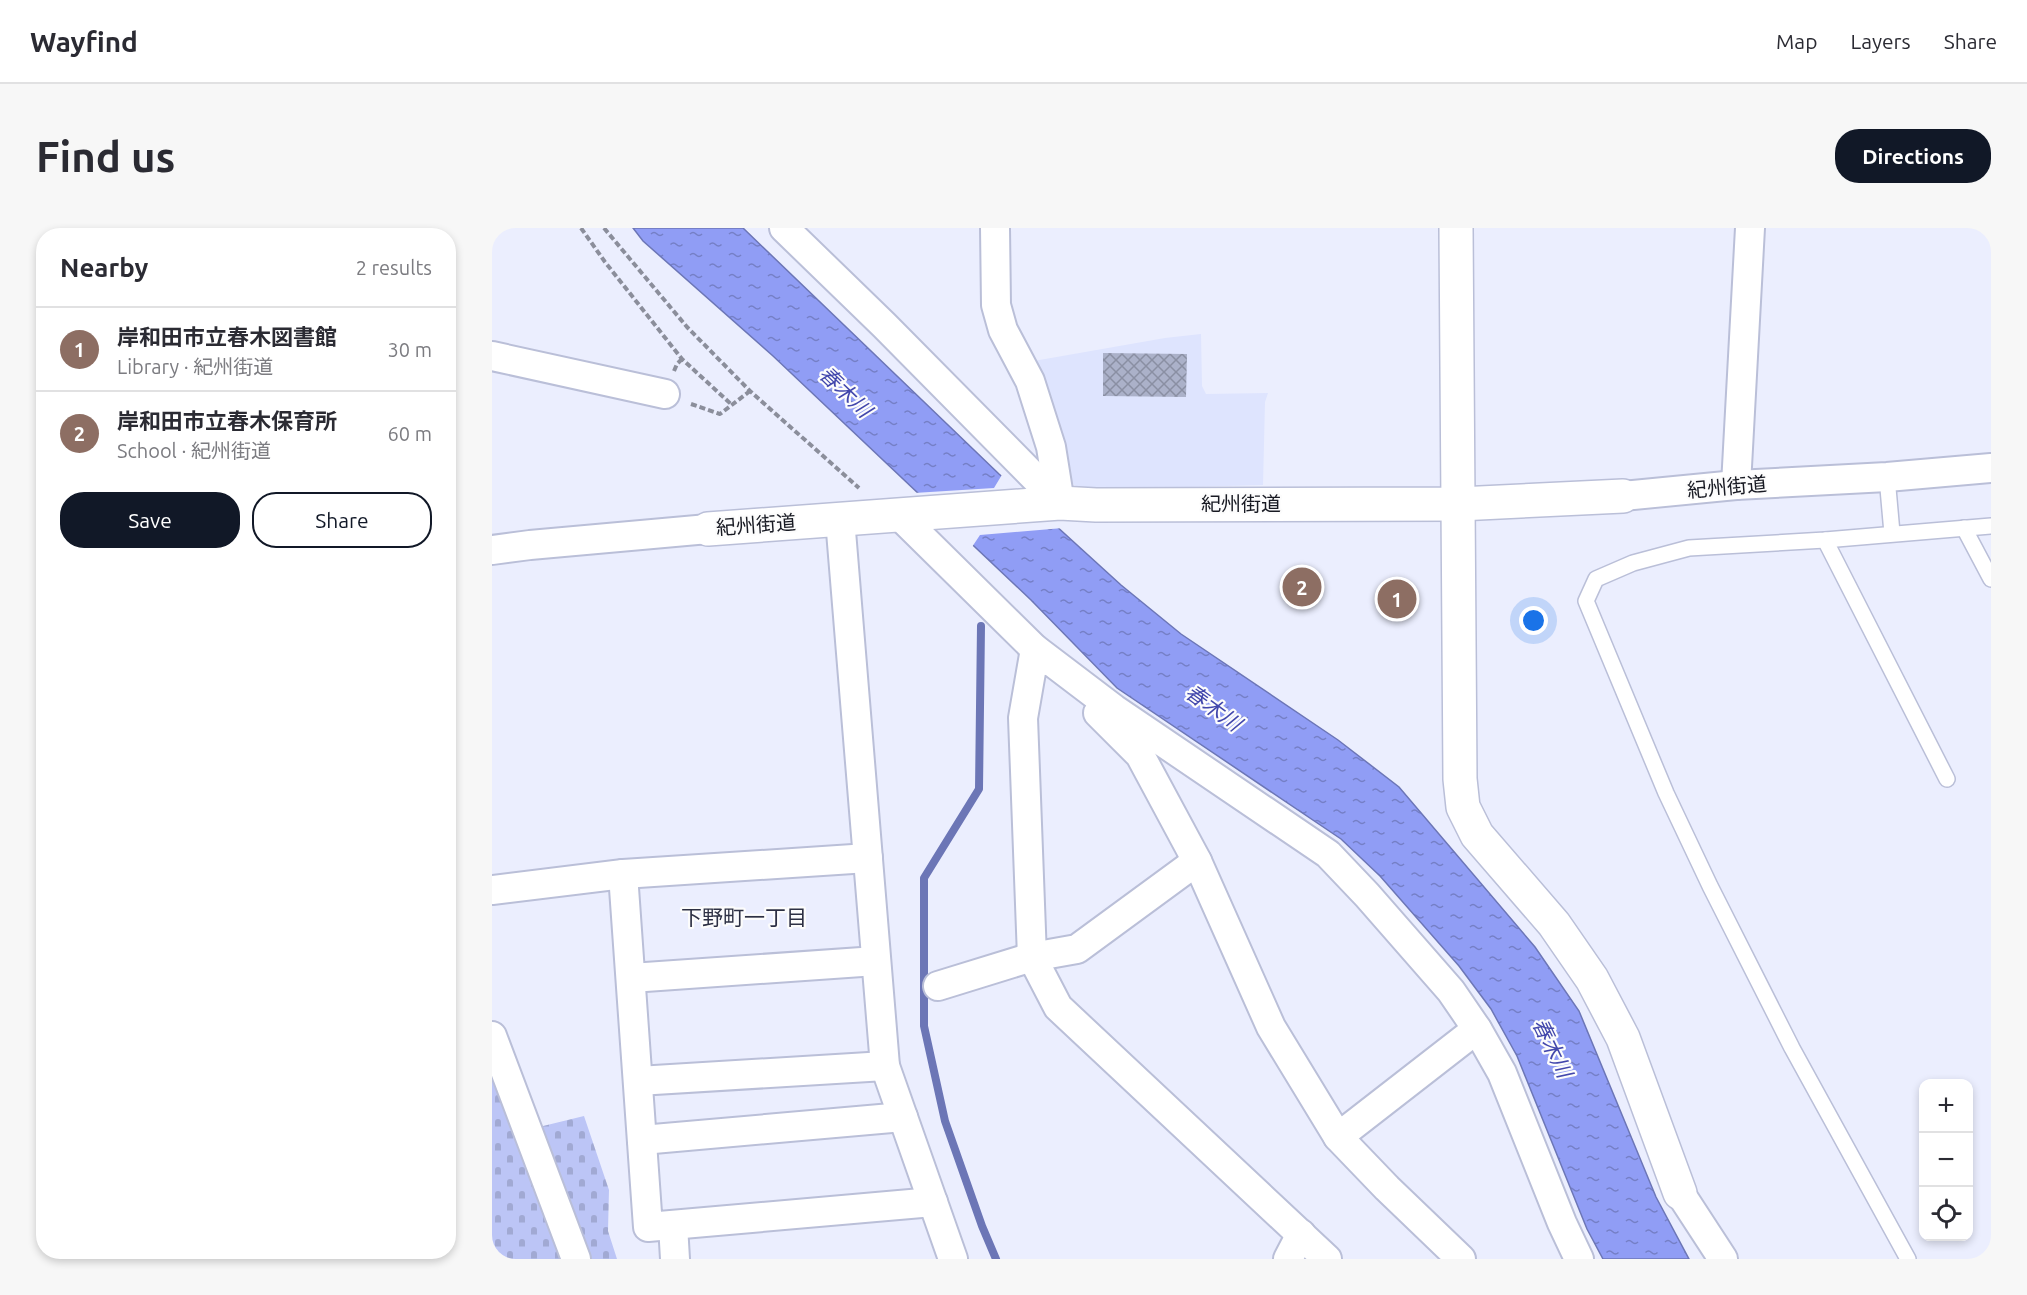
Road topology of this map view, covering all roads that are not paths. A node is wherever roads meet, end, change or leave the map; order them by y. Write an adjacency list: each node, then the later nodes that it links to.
1 (784, 228): 11 (street)
2 (995, 228): 11 (street)
3 (1456, 228): 12 (street)
4 (1750, 228): 9 (street)
5 (492, 356): 6 (street)
6 (665, 394)
7 (1991, 468): 8 (street, 紀州街道)
8 (1887, 477): 9 (street, 紀州街道); 18 (lane)
9 (1736, 485): 10 (street, 紀州街道)
10 (1623, 496): 12 (street, 紀州街道)
11 (1054, 504): 12 (street, 紀州街道); 13 (street, 紀州街道)
12 (1459, 504): 39 (street)
13 (901, 515): 14 (street, 紀州街道); 22 (street)
14 (840, 519): 17 (street, 紀州街道); 24 (street)
15 (1991, 526): 16 (lane)
16 (1964, 528): 18 (lane); 21 (lane)
17 (708, 529): 20 (street, 紀州街道)
18 (1892, 533): 19 (lane)
19 (1825, 540): 23 (lane); 50 (lane)
20 (492, 550)
21 (1991, 579)
22 (1035, 649): 25 (street); 28 (street); 32 (street)
23 (1947, 779)
24 (868, 858): 26 (street); 29 (street)
25 (1197, 861): 28 (street); 37 (street)
26 (623, 874): 27 (street); 30 (street)
27 (492, 890)
28 (1032, 957): 31 (street); 42 (street)
29 (876, 961): 30 (street); 34 (street)
30 (631, 978): 35 (street)
31 (938, 986)
32 (1477, 1029): 37 (street); 48 (street)
33 (492, 1036): 43 (street)
34 (885, 1066): 35 (street); 36 (street)
35 (638, 1081): 38 (street)
36 (903, 1117): 38 (street); 40 (street)
37 (1338, 1137): 47 (street)
38 (642, 1140): 41 (street)
39 (1680, 1193): 49 (street)
40 (933, 1202): 41 (street); 45 (street)
41 (673, 1225): 44 (street)
42 (1294, 1246): 46 (street)
43 (576, 1259)
44 (675, 1259)
45 (953, 1259)
46 (1327, 1259)
47 (1461, 1259)
48 (1579, 1259)
49 (1723, 1259)
50 (1908, 1259)

